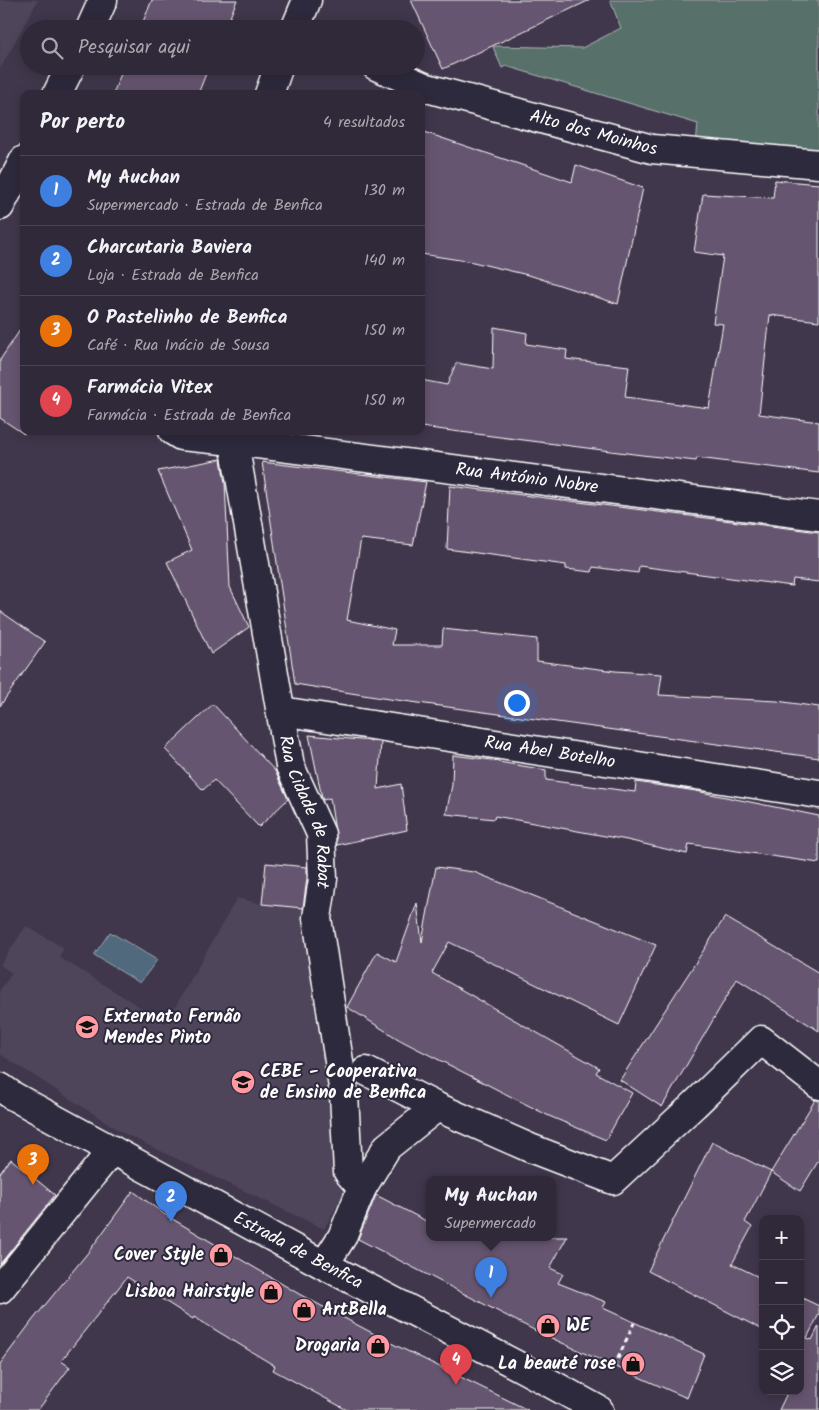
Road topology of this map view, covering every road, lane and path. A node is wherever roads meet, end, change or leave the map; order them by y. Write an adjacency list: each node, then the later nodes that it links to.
1 (103, 0): 3 (street)
2 (307, 0): 4 (street)
3 (94, 20)
4 (299, 20)
5 (66, 75): 8 (street)
6 (276, 75): 9 (street)
7 (397, 75): 10 (street, Alto dos Moinhos)
8 (59, 90)
9 (270, 90)
10 (819, 164)
11 (20, 171): 12 (street)
12 (10, 200)
13 (179, 435): 14 (street, Rua António Nobre)
14 (232, 436): 15 (street, Rua António Nobre); 16 (street, Rua Cidade de Rabat)
15 (819, 516)
16 (281, 710): 17 (street, Rua Abel Botelho); 23 (street, Rua Cidade de Rabat)
17 (819, 794)
18 (366, 1071): 21 (street)
19 (819, 1085): 21 (street)
20 (0, 1087): 22 (street, Estrada de Benfica)
21 (437, 1107): 23 (street)
22 (112, 1150): 24 (street, Estrada de Benfica); 25 (street)
23 (362, 1188): 24 (street)
24 (324, 1265): 28 (street, Estrada de Benfica)
25 (0, 1289)
26 (634, 1323): 27 (path)
27 (614, 1366)
28 (600, 1410)

